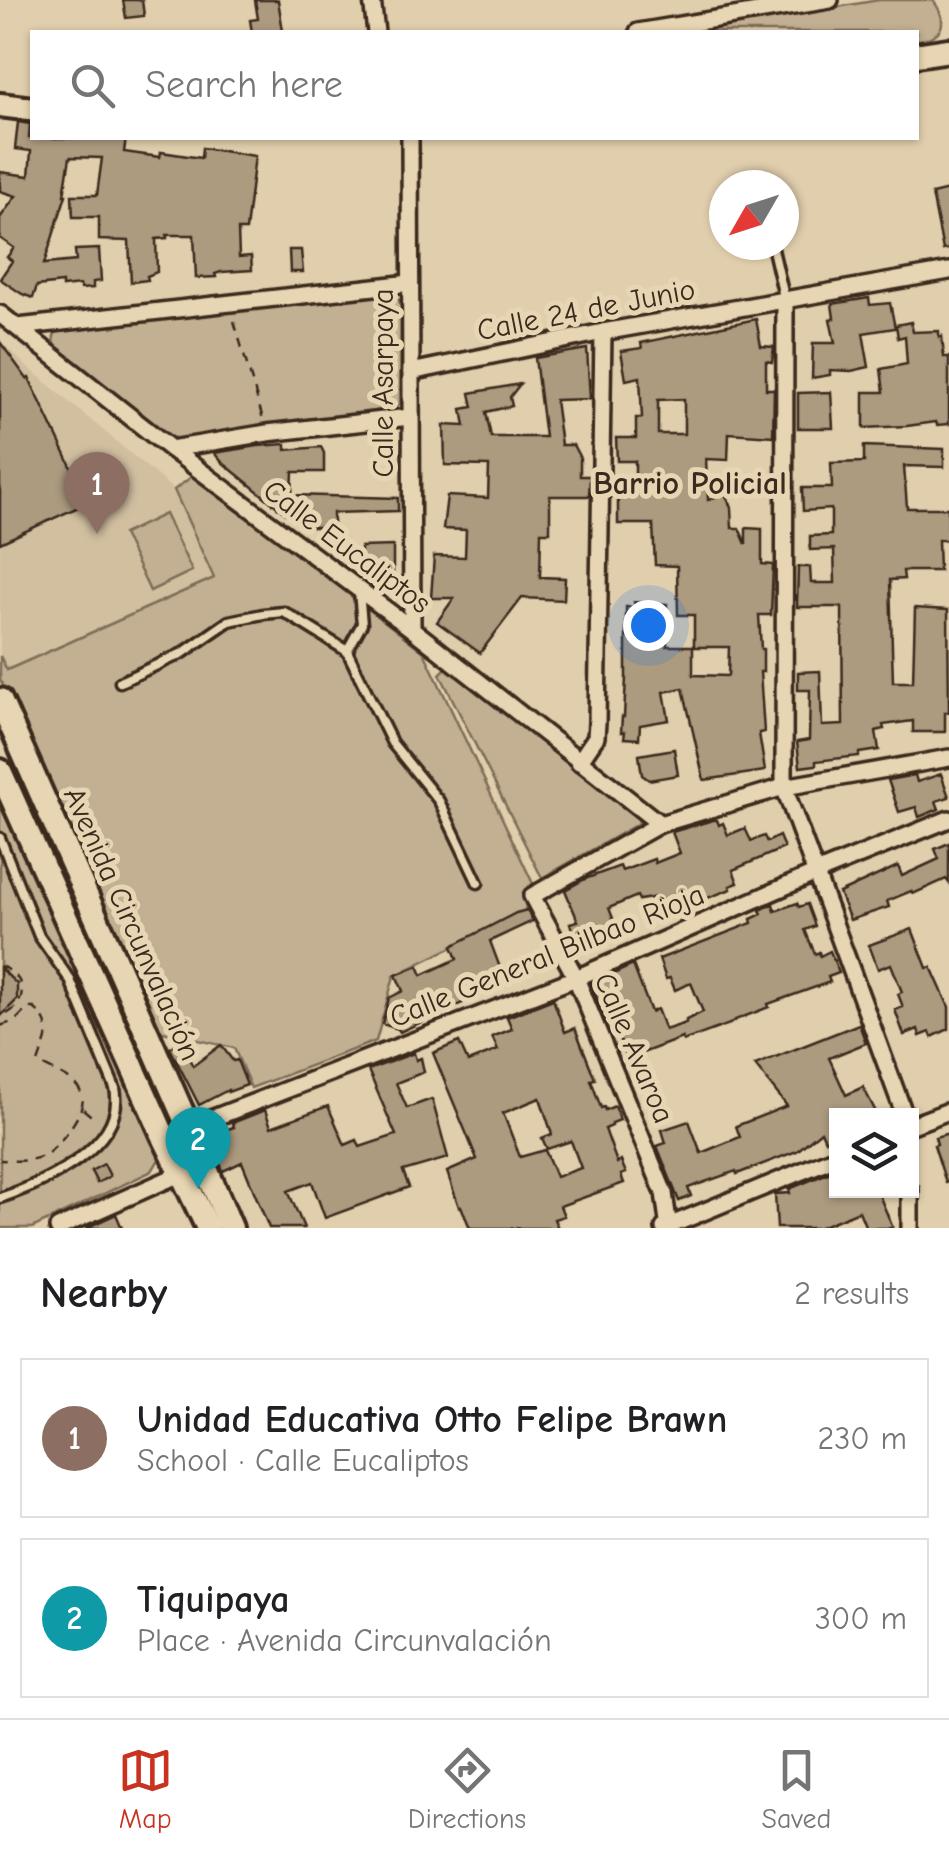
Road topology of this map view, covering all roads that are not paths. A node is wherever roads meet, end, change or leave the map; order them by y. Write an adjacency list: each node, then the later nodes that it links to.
1 (372, 0): 3 (street)
2 (830, 0): 4 (street)
3 (376, 30)
4 (650, 30)
5 (949, 50): 6 (main road)
6 (919, 55)
7 (0, 105): 8 (main road)
8 (30, 109)
9 (410, 140): 12 (street, Calle Asarpaya)
10 (775, 260): 13 (lane)
11 (949, 271): 13 (street, Calle 24 de Junio)
12 (410, 283): 15 (street); 17 (street, Calle Asarpaya)
13 (785, 302): 16 (street, Calle 24 de Junio); 28 (street)
14 (0, 314): 15 (street, Calle Eucaliptos)
15 (18, 328): 19 (street, Calle Eucaliptos)
16 (603, 332): 17 (street, Calle 24 de Junio); 26 (street)
17 (411, 372): 18 (street, Calle Asarpaya)
18 (410, 417): 19 (street); 21 (street, Calle Asarpaya)
19 (171, 448): 20 (street, Calle Eucaliptos)
20 (359, 590): 21 (street, Calle Eucaliptos); 22 (lane)
21 (412, 629): 26 (street, Calle Eucaliptos)
22 (347, 651): 23 (lane); 33 (lane)
23 (120, 682)
24 (0, 700): 38 (main road, Avenida Circunvalación)
25 (949, 758): 28 (street)
26 (579, 762): 30 (street, Calle Eucaliptos)
27 (0, 770): 39 (main road, Avenida Circunvalación)
28 (784, 788): 30 (street); 32 (street)
29 (949, 819): 32 (street, Calle General Bilbao Rioja)
30 (660, 824): 34 (street, Calle Avaroa)
31 (0, 838): 42 (lane)
32 (816, 873): 34 (street, Calle General Bilbao Rioja); 35 (street)
33 (478, 882)
34 (576, 978): 38 (street, Calle General Bilbao Rioja); 44 (street, Calle Avaroa)
35 (902, 1108)
36 (949, 1110): 37 (street)
37 (919, 1123)
38 (188, 1126): 39 (street, Calle General Bilbao Rioja); 41 (main road, Avenida Circunvalación)
39 (164, 1137): 41 (main road, Avenida Circunvalación)
40 (829, 1159): 44 (street)
41 (192, 1168): 45 (street); 46 (main road, Avenida Circunvalación); 47 (main road, Avenida Circunvalación)
42 (0, 1198)
43 (910, 1198): 48 (street)
44 (668, 1227)
45 (58, 1228)
46 (208, 1228)
47 (230, 1228)
48 (910, 1228)

